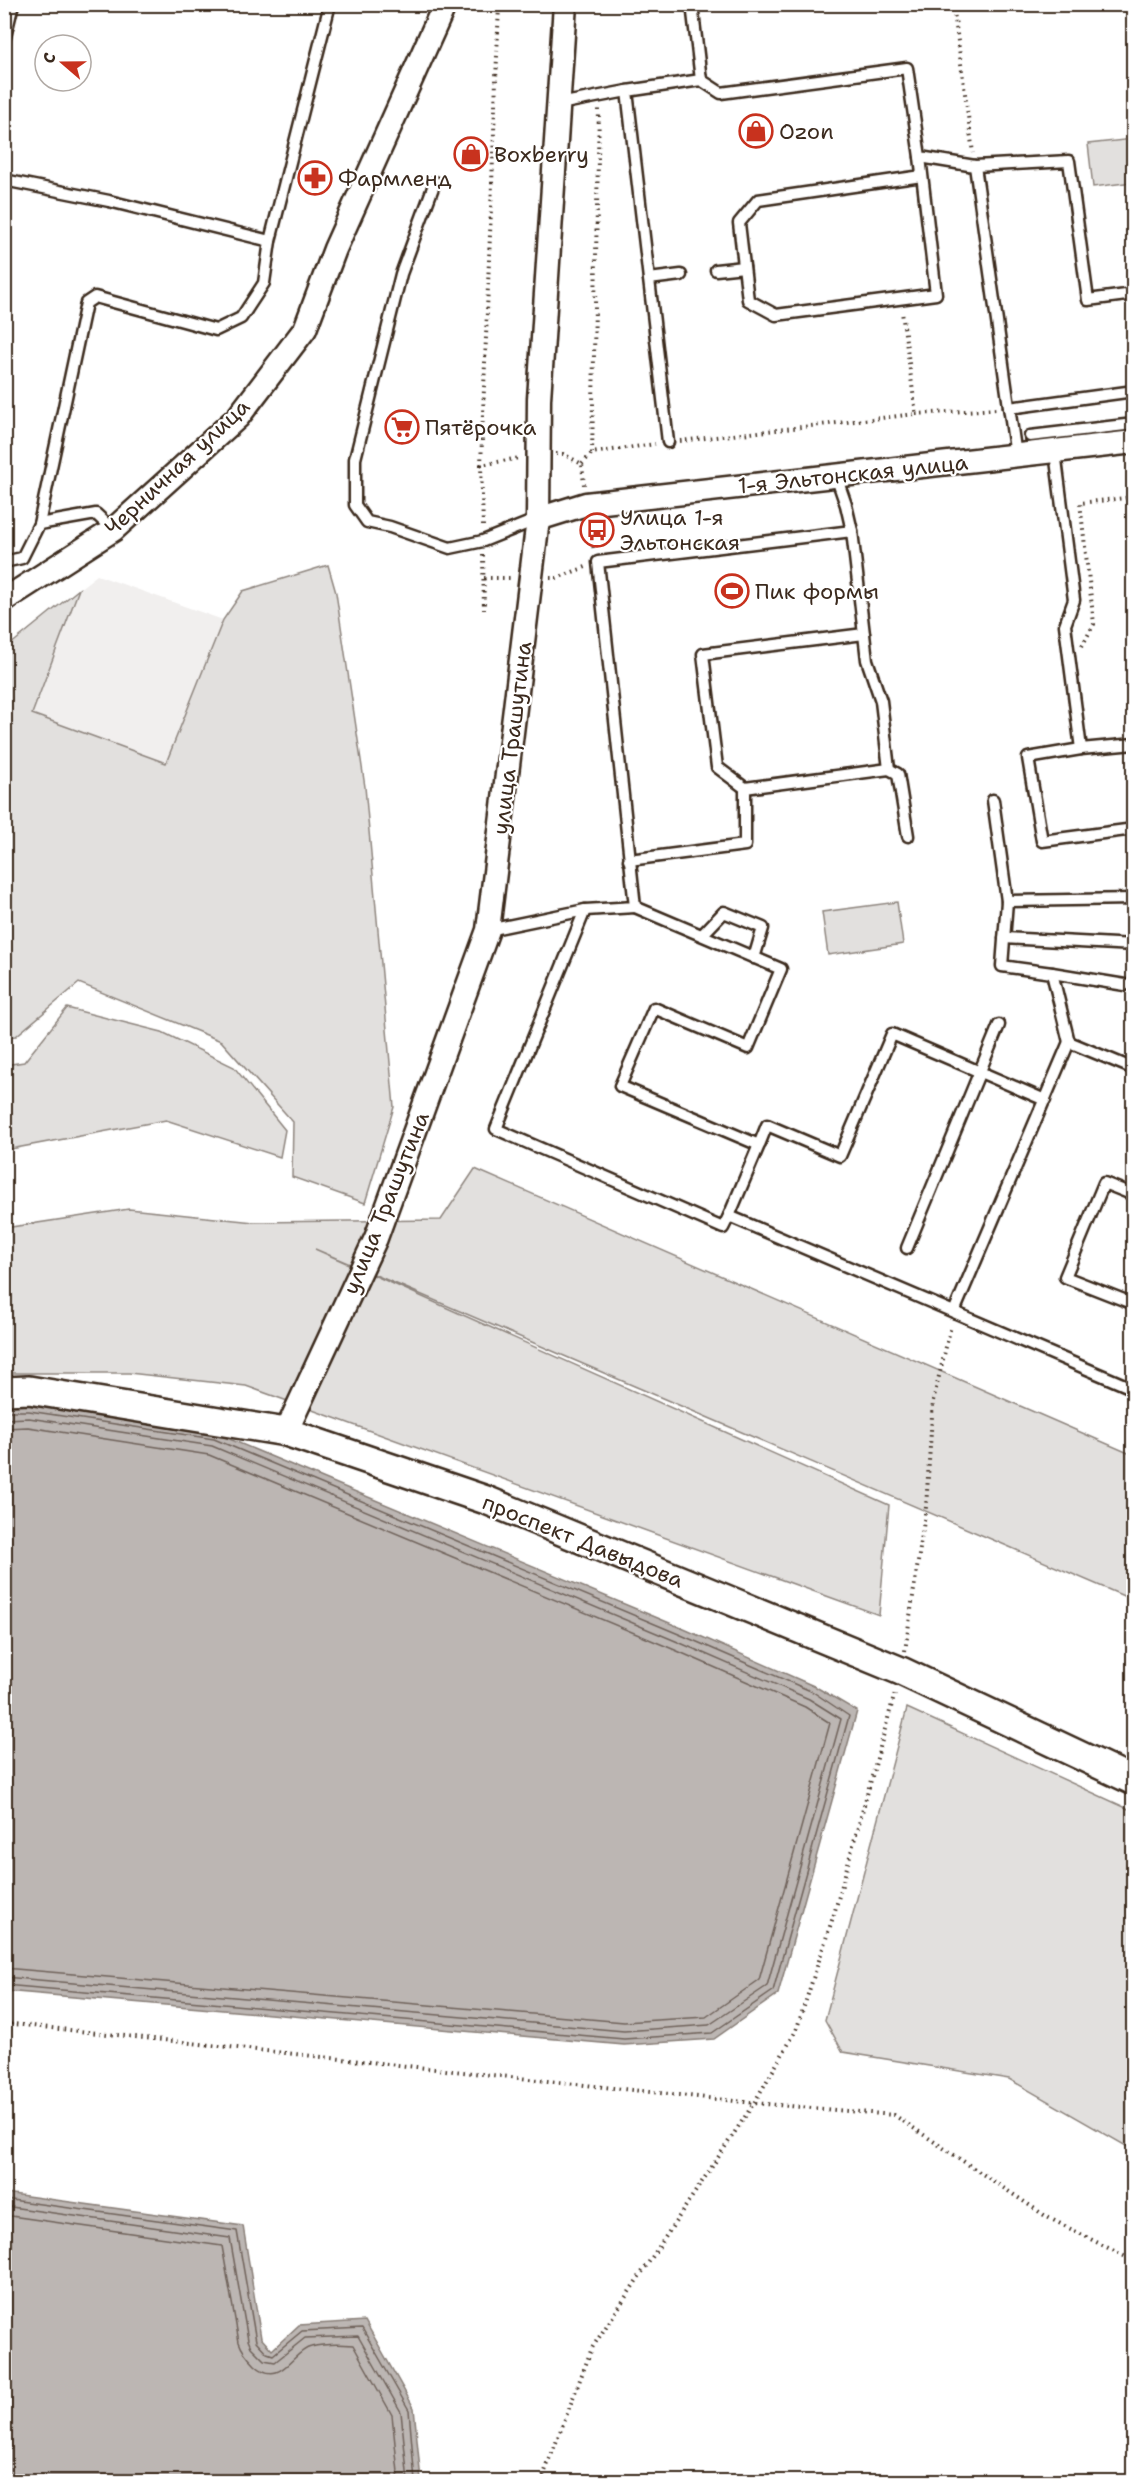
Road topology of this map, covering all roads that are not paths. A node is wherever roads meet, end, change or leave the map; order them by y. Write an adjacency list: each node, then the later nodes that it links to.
1 (13, 4): 6 (lane)
2 (330, 4): 15 (lane)
3 (445, 4): 32 (street, Черничная улица)
4 (565, 4): 9 (street, улица Трашутина)
5 (692, 4): 7 (lane)
6 (4, 41)
7 (700, 80): 8 (lane); 10 (lane)
8 (627, 91): 9 (lane); 19 (lane)
9 (559, 104): 30 (street, улица Трашутина)
10 (920, 158): 11 (lane); 12 (lane)
11 (975, 166): 20 (lane); 22 (lane)
12 (922, 176): 16 (lane); 16 (lane)
13 (4, 180): 15 (lane)
14 (435, 182): 30 (lane)
15 (270, 242): 31 (lane)
16 (744, 267): 17 (lane)
17 (716, 270)
18 (681, 274): 19 (lane)
19 (649, 279): 25 (lane)
20 (1134, 294)
21 (1134, 392): 22 (lane)
22 (1009, 408): 28 (lane)
23 (1134, 424): 24 (lane)
24 (1030, 436)
25 (668, 442)
26 (1134, 442): 27 (street, 1-я Эльтонская улица)
27 (1055, 452): 28 (street, 1-я Эльтонская улица); 38 (lane)
28 (1016, 456): 29 (street, 1-я Эльтонская улица)
29 (836, 476): 30 (street, 1-я Эльтонская улица); 33 (lane)
30 (538, 519): 49 (street, улица Трашутина)
31 (39, 524): 32 (lane); 34 (lane)
32 (113, 530): 35 (street, Черничная улица)
33 (852, 531): 36 (lane); 44 (lane)
34 (4, 562)
35 (4, 600)
36 (864, 634): 39 (lane); 40 (lane)
37 (1134, 744): 38 (lane)
38 (1081, 749): 42 (lane)
39 (889, 769): 40 (lane); 43 (lane)
40 (745, 788): 44 (lane)
41 (993, 801): 46 (lane)
42 (1134, 829)
43 (908, 836)
44 (629, 860): 47 (lane)
45 (1134, 899): 46 (lane)
46 (1007, 901): 51 (lane)
47 (635, 907): 48 (lane); 50 (lane)
48 (585, 910): 49 (lane); 63 (lane)
49 (489, 930): 69 (street, улица Трашутина)
50 (702, 935): 53 (lane); 53 (lane)
51 (1004, 938): 52 (lane); 54 (lane)
52 (1134, 945)
53 (754, 958): 61 (lane)
54 (1052, 973): 55 (lane); 57 (lane)
55 (1125, 985)
56 (999, 1025): 59 (lane)
57 (1070, 1042): 58 (lane); 60 (lane)
58 (1134, 1069)
59 (979, 1071): 60 (lane); 61 (lane); 64 (lane)
60 (1045, 1100): 66 (lane)
61 (759, 1145): 63 (lane)
62 (1134, 1195): 65 (lane)
63 (729, 1215): 66 (lane)
64 (907, 1248)
65 (1134, 1304)
66 (954, 1312): 67 (lane)
67 (1134, 1389)
68 (4, 1391): 69 (street, проспект Давыдова)
69 (286, 1432): 70 (street, проспект Давыдова)
70 (1134, 1782)

